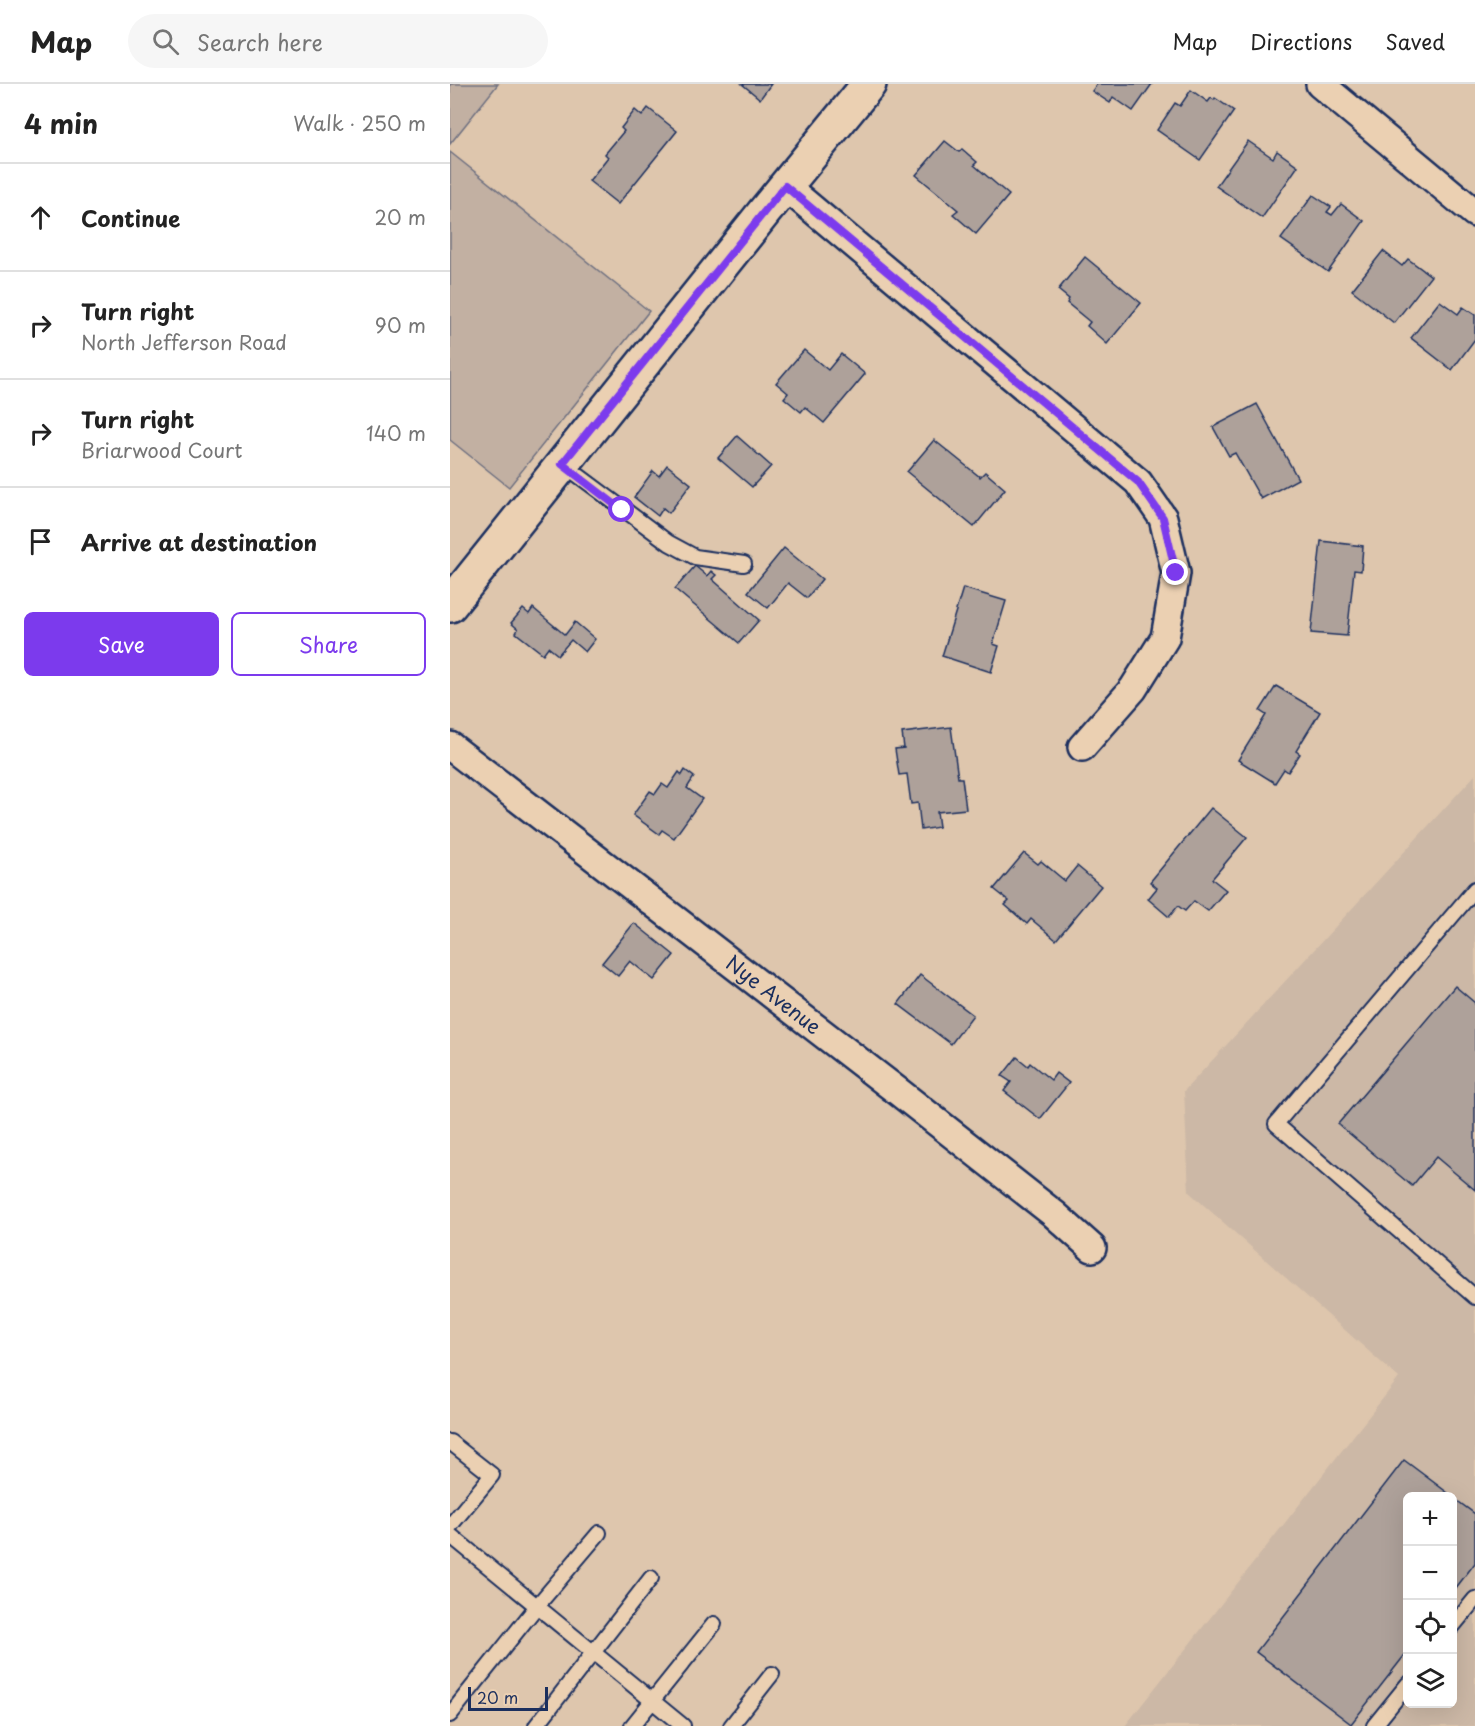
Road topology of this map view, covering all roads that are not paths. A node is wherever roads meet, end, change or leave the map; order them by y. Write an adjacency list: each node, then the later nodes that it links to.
1 (869, 84): 3 (street)
2 (1320, 84): 4 (street)
3 (785, 186): 5 (street); 9 (street)
4 (1475, 213)
5 (562, 464): 6 (lane); 7 (street)
6 (744, 564)
7 (450, 605)
8 (450, 746): 12 (street, Nye Avenue)
9 (1082, 747)
10 (1475, 889): 11 (lane)
11 (1470, 906): 13 (lane)
12 (1092, 1248)
13 (1475, 1297)
14 (450, 1442): 15 (lane)
15 (450, 1526)
16 (599, 1533): 20 (lane)
17 (450, 1536): 20 (lane)
18 (651, 1578): 23 (lane)
19 (1475, 1599): 21 (lane)
20 (537, 1606): 23 (lane); 27 (lane)
21 (1457, 1621)
22 (714, 1624): 26 (lane)
23 (593, 1653): 26 (lane); 28 (lane)
24 (772, 1674): 31 (lane)
25 (1403, 1689): 32 (lane)
26 (652, 1701): 29 (lane); 30 (lane)
27 (450, 1715)
28 (537, 1726)
29 (632, 1726)
30 (682, 1726)
31 (731, 1726)
32 (1374, 1726)

